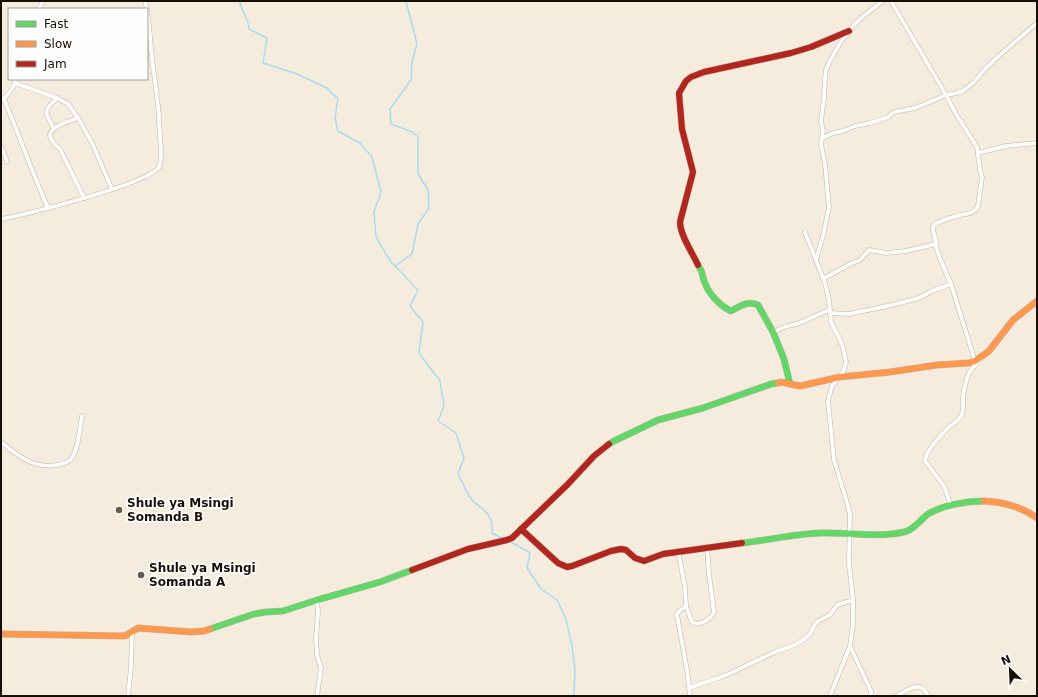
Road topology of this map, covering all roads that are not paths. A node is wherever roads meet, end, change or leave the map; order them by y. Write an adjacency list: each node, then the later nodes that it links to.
1 (883, 1): 5 (street)
2 (891, 1): 7 (street)
3 (148, 18): 17 (street)
4 (1037, 23): 7 (street)
5 (849, 31): 12 (street); 28 (street)
6 (15, 81): 8 (street); 9 (street)
7 (946, 95): 12 (street); 15 (street)
8 (56, 98): 10 (street); 11 (street)
9 (2, 100): 19 (street)
10 (78, 118): 11 (street); 17 (street)
11 (54, 128): 18 (street)
12 (821, 139): 23 (street)
13 (1037, 144): 15 (street)
14 (1, 146): 16 (street)
15 (978, 153): 22 (street)
16 (7, 162)
17 (112, 189): 18 (street)
18 (84, 198): 19 (street)
19 (48, 208): 20 (street)
20 (1, 219)
21 (805, 232): 23 (street)
22 (936, 244): 24 (street); 25 (street)
23 (816, 260): 24 (street)
24 (823, 279): 27 (street)
25 (951, 284): 27 (street); 30 (street)
26 (1037, 300): 29 (street)
27 (830, 311): 28 (street); 31 (street)
28 (773, 332): 32 (street)
29 (982, 357): 30 (street); 35 (street)
30 (975, 361): 31 (street)
31 (840, 377): 32 (street); 38 (street)
32 (790, 384): 37 (street)
33 (82, 416): 34 (street)
34 (1, 442)
35 (951, 506): 36 (street); 38 (street)
36 (1037, 518)
37 (521, 529): 40 (street); 41 (street)
38 (849, 534): 39 (street); 42 (street)
39 (707, 547): 40 (street); 43 (street)
40 (678, 551): 43 (street)
41 (317, 600): 44 (street); 49 (street)
42 (853, 600): 46 (street); 47 (street)
43 (686, 606): 47 (street)
44 (132, 630): 45 (street); 48 (street)
45 (1, 634)
46 (850, 646): 51 (street); 52 (street)
47 (689, 688): 50 (street)
48 (128, 696)
49 (317, 696)
50 (690, 696)
51 (830, 696)
52 (871, 696)
53 (897, 696): 54 (street)
54 (928, 696)

